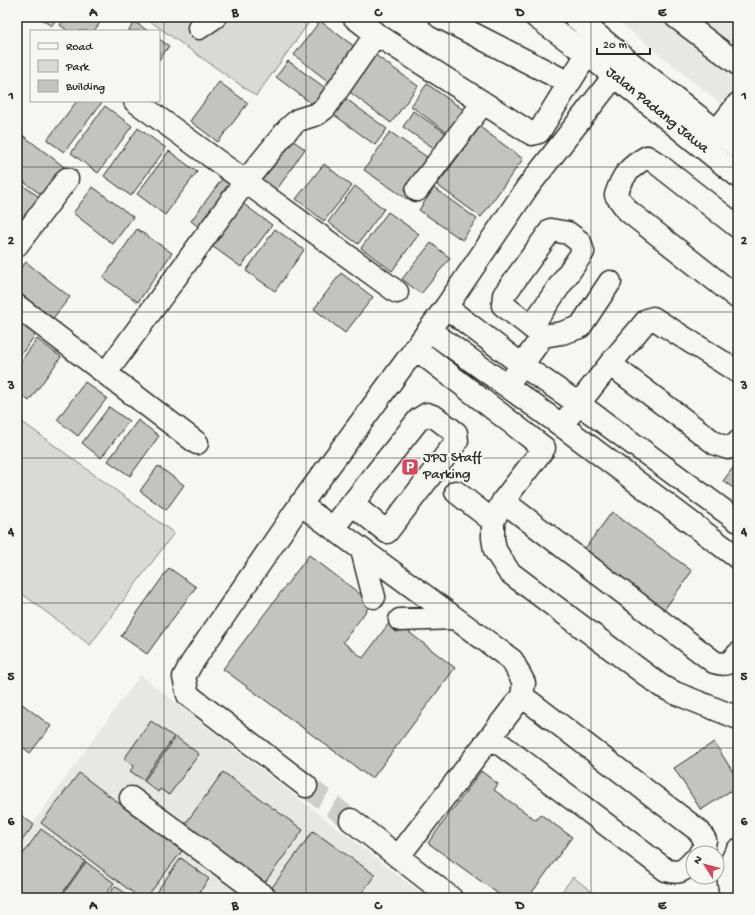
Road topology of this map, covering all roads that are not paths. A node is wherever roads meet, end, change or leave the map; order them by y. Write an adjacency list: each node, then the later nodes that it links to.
1 (354, 17): 6 (street)
2 (440, 17): 10 (street)
3 (536, 17): 7 (street, Jalan Padang Jawa)
4 (575, 17): 7 (street, Jalan Padang Jawa)
5 (676, 17): 8 (street)
6 (376, 34): 12 (street); 19 (street)
7 (592, 45): 9 (street, Jalan Padang Jawa); 10 (street)
8 (738, 64)
9 (620, 68): 14 (street, Jalan Padang Jawa); 15 (street, Jalan Padang Jawa); 27 (street)
10 (569, 83): 12 (street)
11 (136, 102): 19 (street)
12 (483, 103): 20 (street)
13 (738, 104): 14 (street)
14 (716, 131): 15 (street); 16 (street, Jalan Padang Jawa)
15 (704, 148): 17 (street, Jalan Padang Jawa)
16 (738, 148)
17 (738, 176)
18 (67, 180): 22 (street)
19 (245, 182): 24 (street); 33 (street)
20 (417, 190)
21 (738, 227): 25 (street)
22 (17, 245)
23 (610, 282): 31 (street)
24 (397, 292)
25 (738, 298)
26 (17, 306): 33 (street)
27 (446, 307): 28 (street); 31 (street)
28 (429, 330): 29 (street); 34 (street)
29 (415, 348): 39 (street); 42 (street)
30 (610, 364): 32 (street); 35 (street); 37 (street)
31 (522, 365): 34 (street); 35 (street)
32 (738, 372)
33 (106, 373): 38 (street)
34 (506, 386): 36 (street)
35 (579, 404): 36 (street); 45 (street)
36 (561, 426): 39 (street); 48 (street)
37 (738, 442)
38 (197, 443)
39 (544, 448): 41 (street)
40 (456, 492): 44 (street)
41 (503, 501): 44 (street); 52 (street)
42 (300, 504): 46 (street); 56 (street)
43 (352, 504): 43 (street); 46 (street)
44 (493, 521): 54 (street)
45 (738, 522)
46 (333, 528): 47 (street)
47 (362, 550): 49 (street); 50 (street)
48 (738, 558)
49 (374, 597)
50 (453, 618): 51 (street); 53 (street)
51 (400, 620)
52 (738, 654)
53 (522, 696): 55 (street); 59 (street)
54 (738, 718)
55 (491, 737): 61 (street); 62 (street)
56 (306, 786)
57 (131, 798): 63 (street)
58 (351, 820): 61 (street)
59 (704, 845)
60 (738, 850): 65 (street)
61 (398, 857): 64 (street)
62 (685, 869)
63 (266, 898)
64 (451, 898)
65 (732, 898)

